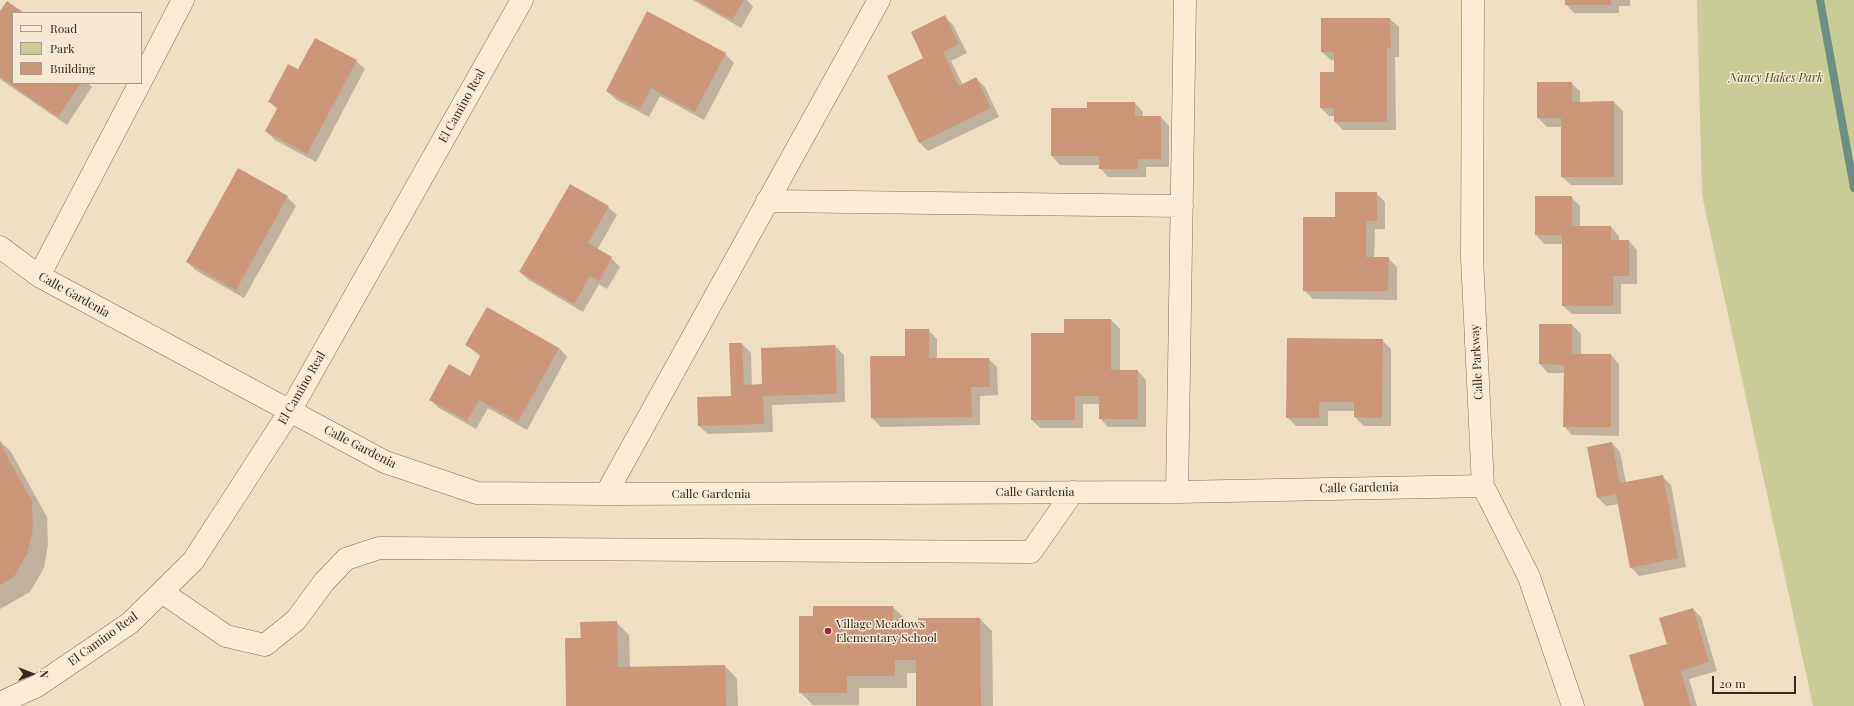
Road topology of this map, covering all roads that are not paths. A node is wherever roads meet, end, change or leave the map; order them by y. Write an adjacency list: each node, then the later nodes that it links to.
1 (522, 0): 12 (street, El Camino Real)
2 (879, 0): 8 (street)
3 (1185, 0): 9 (street)
4 (1473, 0): 13 (street, Calle Parkway)
5 (180, 1): 6 (street)
6 (142, 78)
7 (139, 84): 11 (street)
8 (767, 201): 9 (street); 16 (street)
9 (1182, 206): 15 (street)
10 (0, 247): 11 (street, Calle Gardenia)
11 (39, 276): 12 (street, Calle Gardenia)
12 (290, 411): 16 (street, Calle Gardenia); 17 (street, El Camino Real)
13 (1483, 486): 15 (street, Calle Gardenia); 19 (street, Calle Parkway)
14 (1073, 492): 15 (street, Calle Gardenia); 16 (street, Calle Gardenia); 17 (street)
15 (1177, 492)
16 (606, 494)
17 (162, 592): 18 (street, El Camino Real)
18 (0, 703)
19 (1573, 706)

